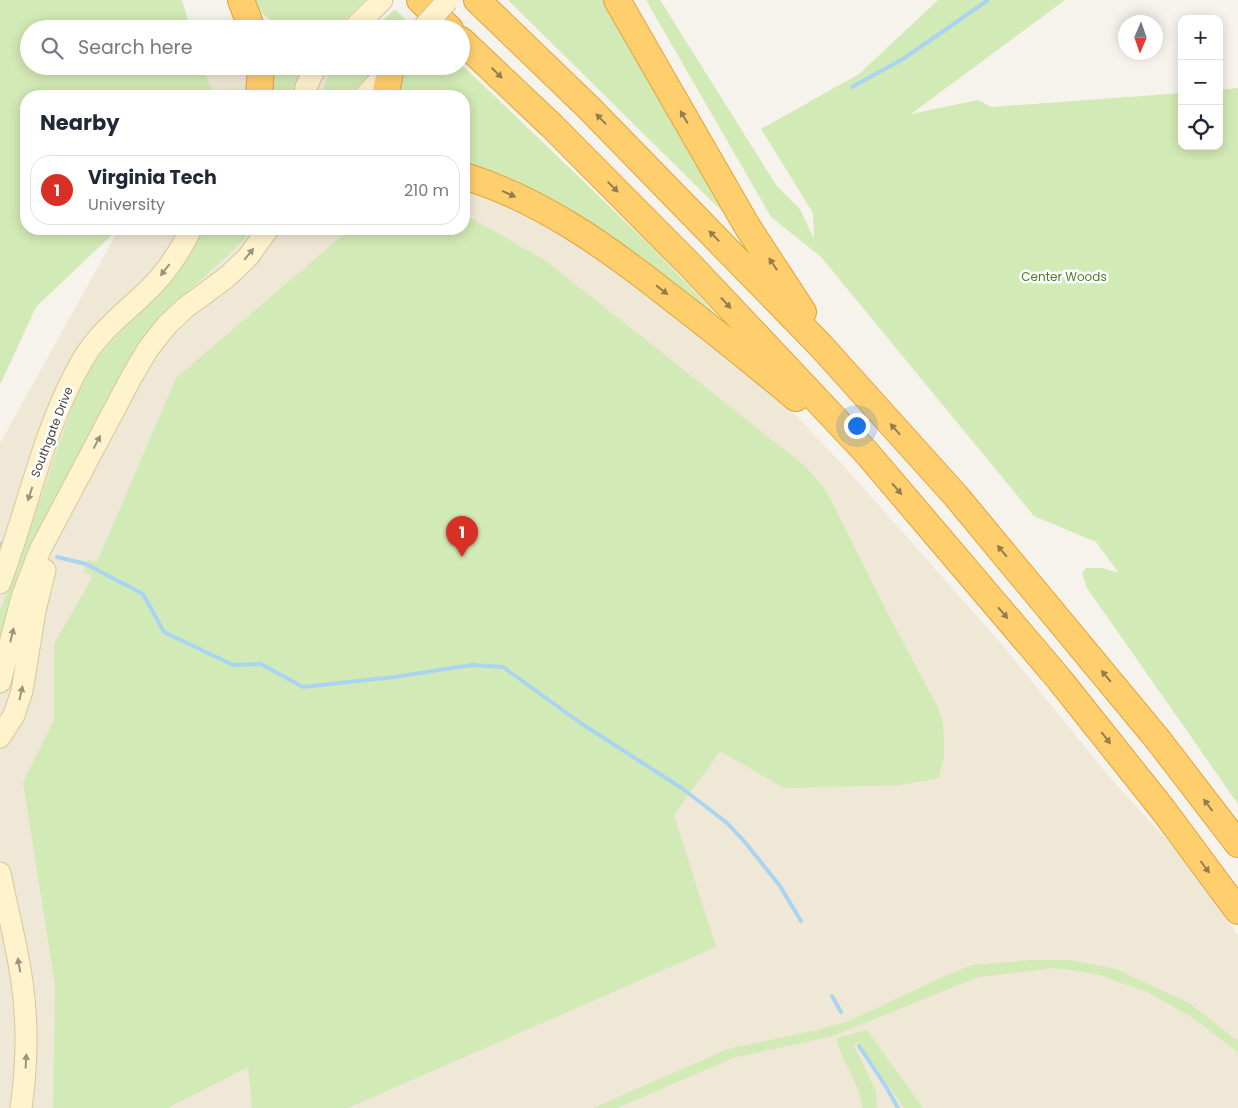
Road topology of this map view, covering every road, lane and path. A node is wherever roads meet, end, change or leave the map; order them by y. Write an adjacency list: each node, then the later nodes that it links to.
1 (420, 0): 8 (highway)
2 (448, 0): 7 (main road, bridge)
3 (477, 0): 21 (highway, one-way to 3)
4 (617, 0): 21 (highway, one-way to 4)
5 (379, 3): 6 (main road)
6 (362, 20)
7 (430, 20)
8 (441, 20)
9 (470, 49): 22 (highway, one-way to 22)
10 (260, 75): 14 (highway)
11 (312, 75): 15 (main road)
12 (385, 75): 16 (main road)
13 (390, 75): 17 (highway)
14 (259, 90)
15 (305, 90)
16 (371, 90)
17 (386, 90)
18 (470, 178): 22 (highway, one-way to 22)
19 (188, 235): 24 (main road, Southgate Drive, one-way to 24)
20 (264, 235): 23 (main road, one-way to 20)
21 (821, 346): 28 (highway, one-way to 21)
22 (866, 452): 31 (highway, one-way to 31)
23 (74, 485): 26 (main road, one-way to 23); 27 (main road, one-way to 23)
24 (6, 556): 25 (main road, Southgate Drive)
25 (0, 583)
26 (0, 682)
27 (0, 737)
28 (1238, 844)
29 (0, 873): 30 (main road)
30 (4, 908): 32 (main road, one-way to 30)
31 (1238, 911)
32 (21, 1108)

